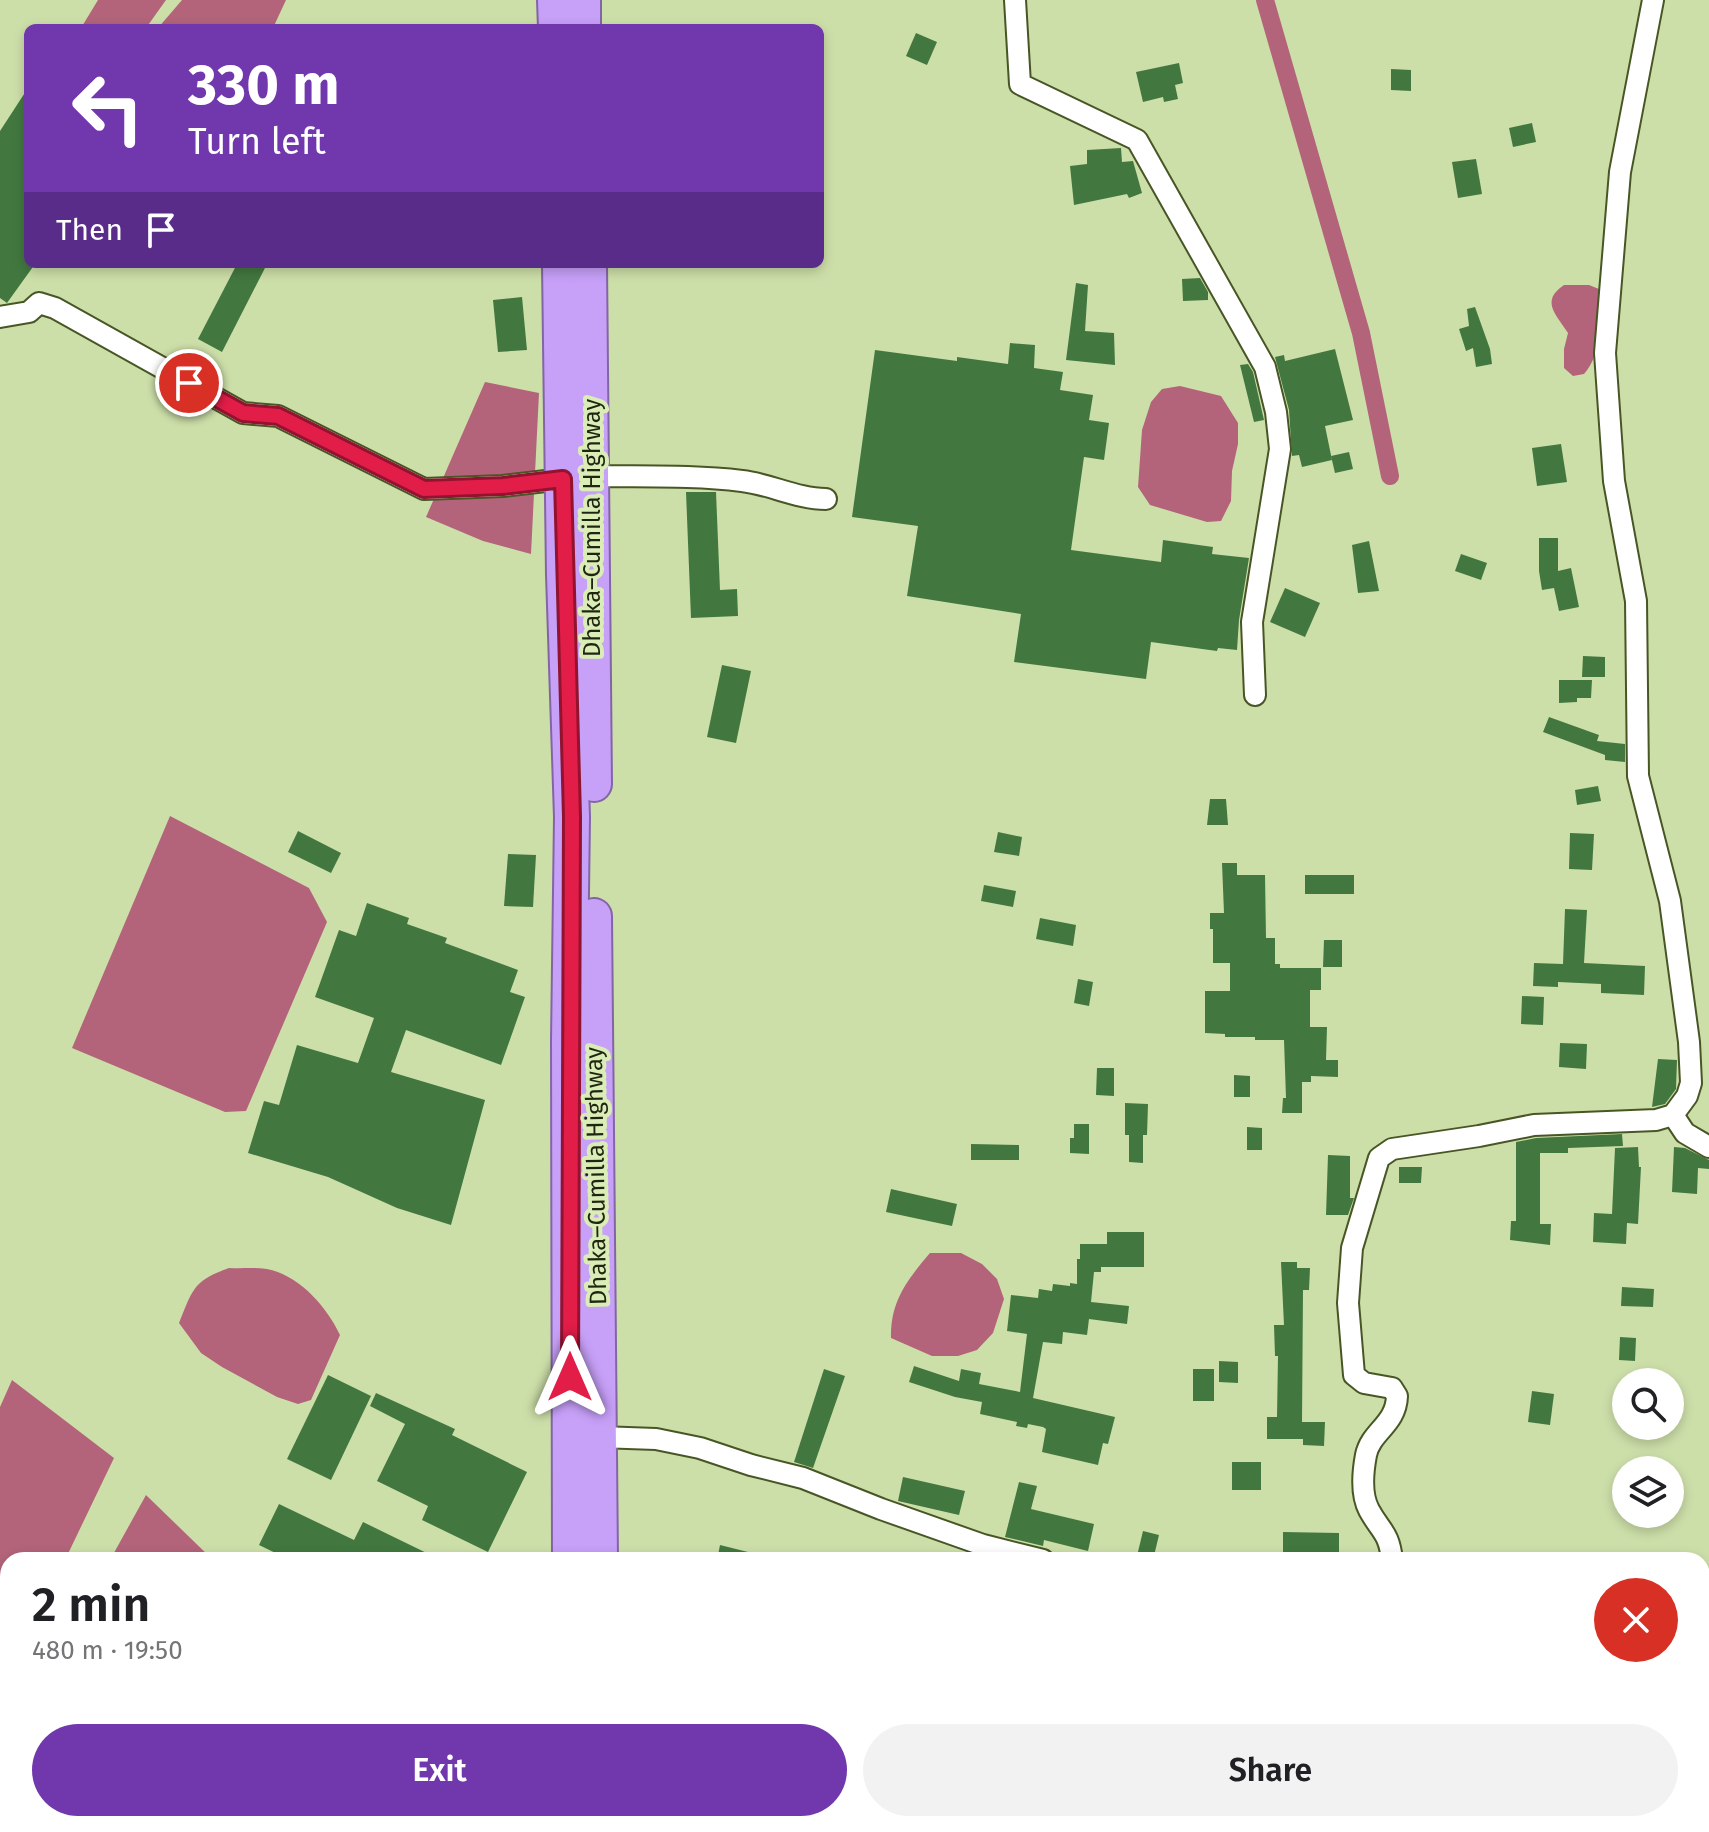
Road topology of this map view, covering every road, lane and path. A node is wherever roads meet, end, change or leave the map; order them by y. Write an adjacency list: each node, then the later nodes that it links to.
1 (555, 0): 5 (highway)
2 (583, 0): 6 (highway)
3 (1015, 0): 12 (street)
4 (1653, 0): 13 (street)
5 (556, 24)
6 (583, 24)
7 (560, 268): 10 (highway, Dhaka–Cumilla Highway)
8 (589, 268): 10 (highway, Dhaka–Cumilla Highway)
9 (0, 317): 10 (street)
10 (578, 477): 11 (street); 15 (highway, Dhaka–Cumilla Highway); 16 (highway, Dhaka–Cumilla Highway)
11 (826, 499)
12 (1255, 695)
13 (1673, 1115): 14 (street); 19 (street)
14 (1709, 1147)
15 (599, 1437): 17 (highway, Dhaka–Cumilla Highway); 18 (street)
16 (570, 1552)
17 (600, 1552)
18 (1011, 1552)
19 (1388, 1552)

